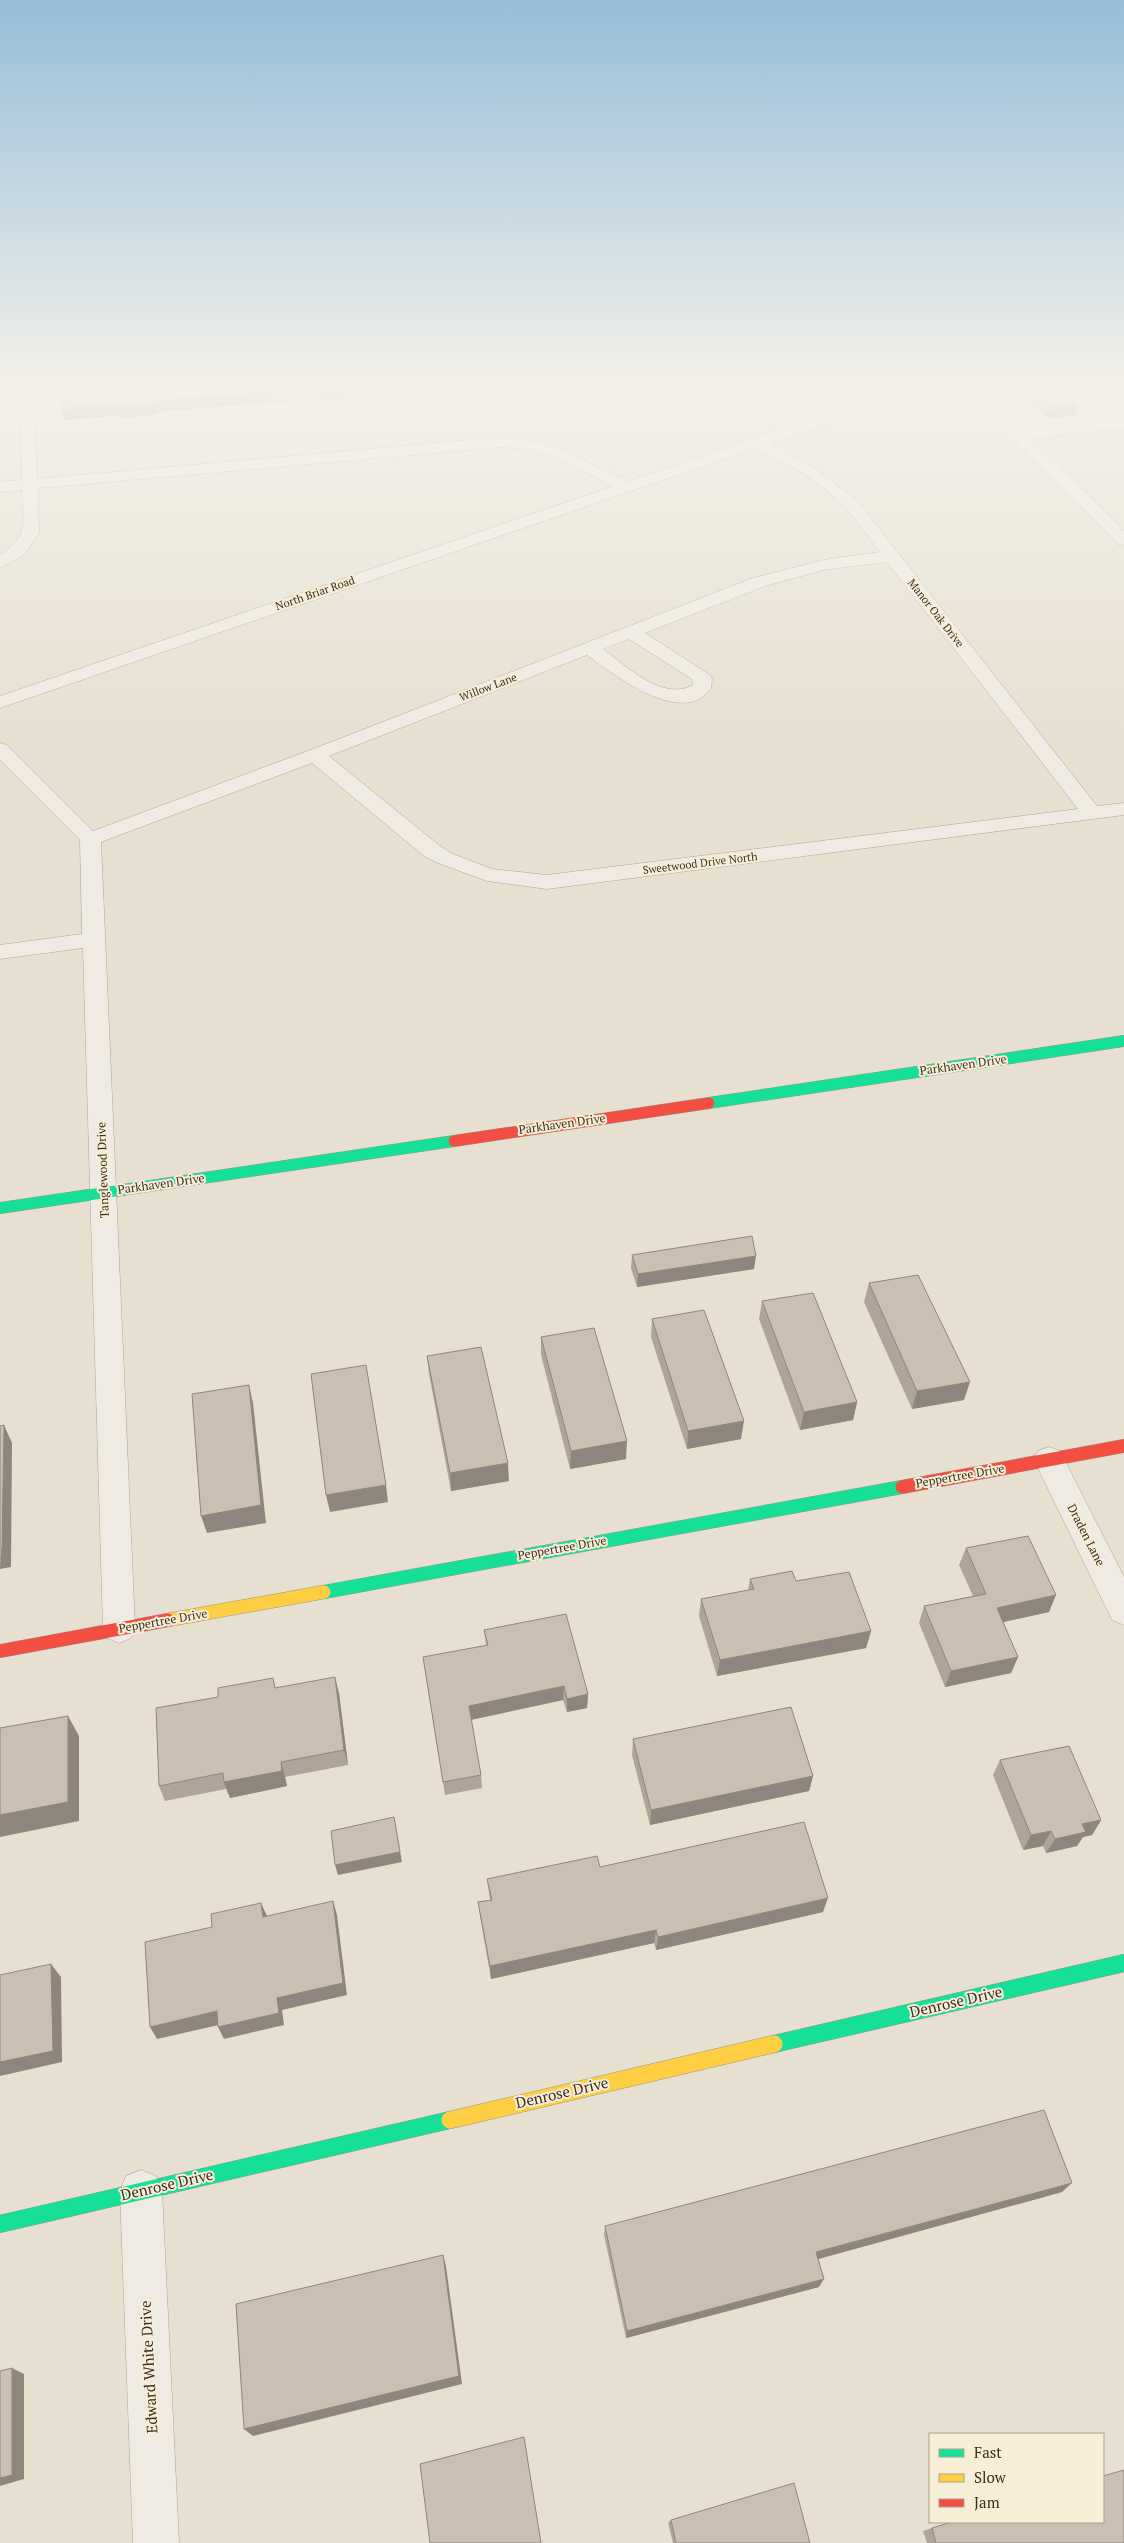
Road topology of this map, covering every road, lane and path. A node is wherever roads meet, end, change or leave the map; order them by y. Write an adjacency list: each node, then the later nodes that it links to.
1 (30, 508): 7 (street)
2 (563, 508): 10 (street, North Briar Road)
3 (854, 508): 6 (street, Manor Oak Drive)
4 (1091, 508): 5 (street)
5 (1124, 540)
6 (892, 556): 8 (street, Willow Lane); 14 (street, Manor Oak Drive)
7 (0, 562)
8 (631, 632): 9 (street, Willow Lane); 9 (street)
9 (589, 648): 12 (street, Willow Lane)
10 (0, 702)
11 (0, 749): 15 (street)
12 (315, 755): 14 (street, Sweetwood Drive North); 15 (street, Willow Lane)
13 (1124, 809): 14 (street, Sweetwood Drive North)
14 (1092, 813)
15 (90, 839): 16 (street, Tanglewood Drive)
16 (93, 940): 17 (street); 19 (street, Tanglewood Drive)
17 (0, 952)
18 (1124, 1041): 19 (street, Parkhaven Drive)
19 (104, 1192): 20 (street, Parkhaven Drive); 24 (street, Tanglewood Drive)
20 (0, 1208)
21 (1124, 1446): 22 (street, Peppertree Drive)
22 (1048, 1460): 23 (street, Draden Lane); 24 (street, Peppertree Drive)
23 (1124, 1610)
24 (120, 1628): 25 (street, Peppertree Drive)
25 (0, 1651)
26 (1124, 1963): 27 (street, Denrose Drive)
27 (141, 2191): 28 (street, Denrose Drive); 29 (street, Edward White Drive)
28 (0, 2224)
29 (156, 2543)

